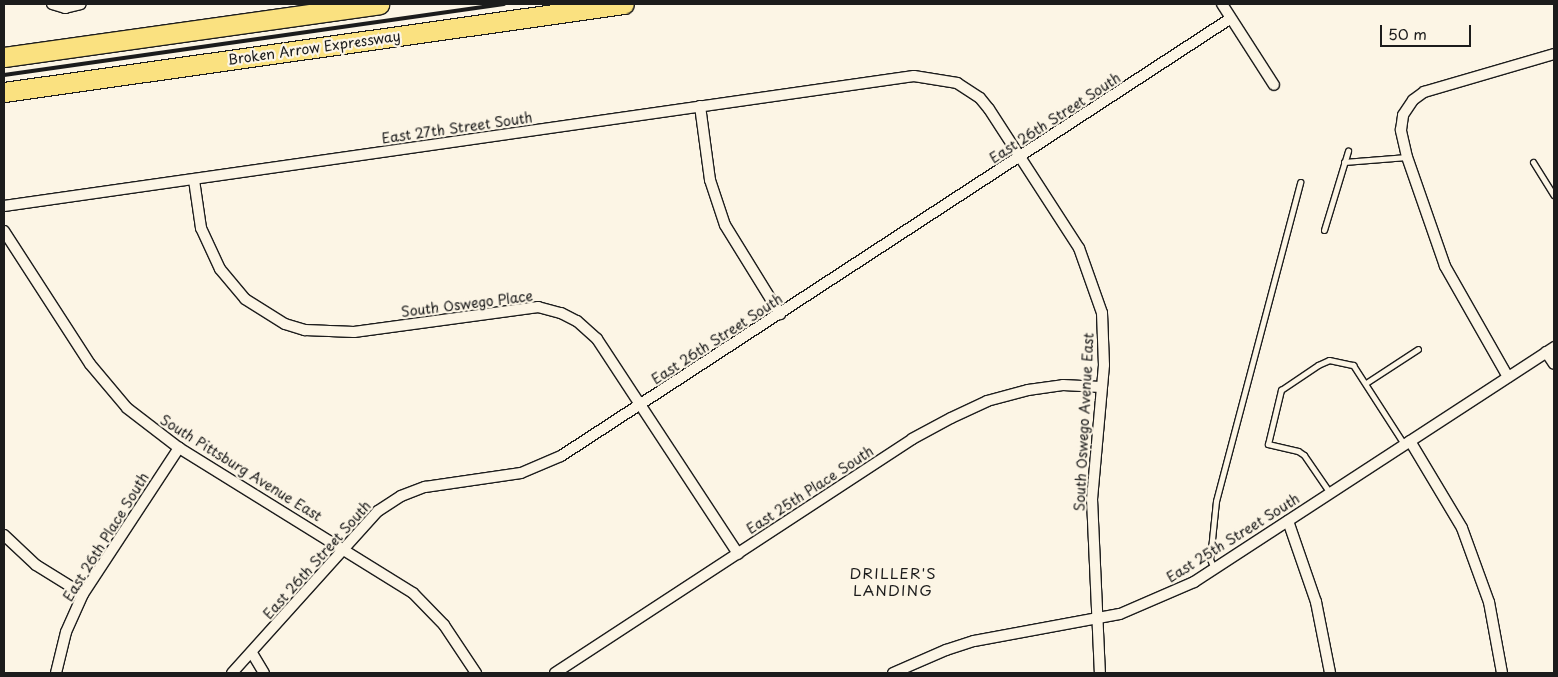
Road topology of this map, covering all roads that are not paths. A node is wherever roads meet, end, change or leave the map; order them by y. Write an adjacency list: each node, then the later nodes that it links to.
1 (52, 4): 2 (street)
2 (81, 4)
3 (379, 4): 8 (highway)
4 (624, 4): 11 (highway, Broken Arrow Expressway)
5 (1222, 4): 6 (street)
6 (1231, 18): 10 (street); 14 (street, East 26th Street South)
7 (1554, 54): 15 (street)
8 (4, 57)
9 (914, 76): 12 (street, East 27th Street South); 14 (street, South Oswego Avenue East)
10 (1274, 84)
11 (4, 92)
12 (700, 106): 18 (street, East 27th Street South); 24 (street)
13 (1348, 151): 16 (lane)
14 (1021, 157): 24 (street, East 26th Street South); 30 (street, South Oswego Avenue East)
15 (1407, 157): 16 (lane); 28 (street)
16 (1344, 162): 22 (lane)
17 (1533, 162): 20 (lane)
18 (194, 180): 21 (street, East 27th Street South); 31 (street, South Oswego Place)
19 (1300, 182): 39 (lane)
20 (1554, 195)
21 (4, 206)
22 (1324, 230)
23 (4, 231): 33 (street, South Pittsburg Avenue East)
24 (780, 314): 31 (street, East 26th Street South)
25 (1550, 349): 27 (street); 28 (street, East 25th Street South)
26 (1418, 350): 29 (lane)
27 (1554, 364)
28 (1508, 377): 32 (street, East 25th Street South)
29 (1366, 383): 32 (lane); 34 (lane)
30 (1101, 387): 38 (street, East 25th Place South); 41 (street, South Oswego Avenue East)
31 (640, 405): 37 (street, East 26th Street South); 38 (street, South Oswego Place)
32 (1407, 443): 34 (street, East 25th Street South); 51 (street)
33 (179, 448): 37 (street, South Pittsburg Avenue East); 40 (street, East 26th Place South)
34 (1330, 494): 35 (street, East 25th Street South)
35 (1288, 521): 39 (street, East 25th Street South); 50 (street)
36 (4, 535): 40 (street)
37 (344, 548): 42 (street, East 26th Street South); 46 (street, South Pittsburg Avenue East)
38 (738, 554): 47 (street, East 25th Place South)
39 (1214, 569): 41 (street, East 25th Street South)
40 (83, 594): 43 (street, East 26th Place South)
41 (1097, 620): 48 (street, East 25th Street South); 49 (street, South Oswego Avenue East)
42 (252, 653): 44 (street, East 26th Street South); 45 (street)
43 (56, 673)
44 (232, 673)
45 (264, 673)
46 (476, 673)
47 (555, 673)
48 (893, 673)
49 (1100, 673)
50 (1330, 673)
51 (1502, 673)

